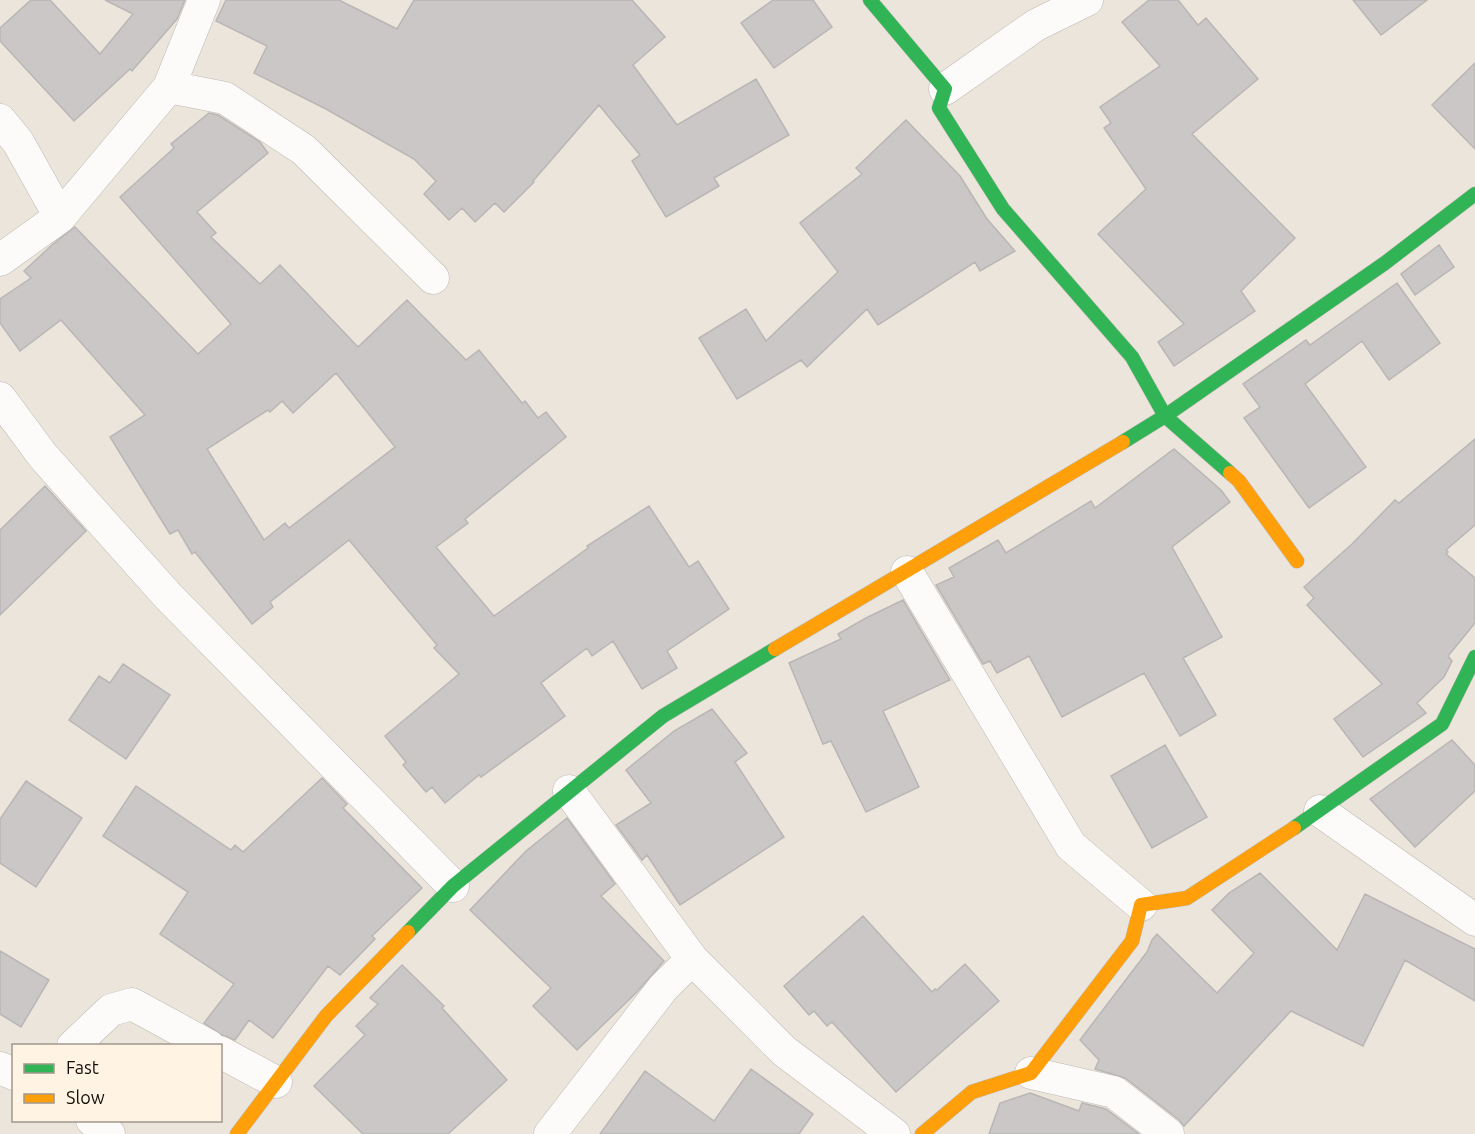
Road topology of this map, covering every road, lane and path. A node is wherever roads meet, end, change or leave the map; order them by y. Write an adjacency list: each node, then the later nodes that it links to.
1 (204, 0): 4 (street)
2 (870, 0): 5 (street)
3 (1087, 0): 5 (street)
4 (169, 87): 8 (street); 10 (street)
5 (945, 89): 12 (street)
6 (0, 120): 8 (street)
7 (1475, 194): 12 (street)
8 (60, 217): 9 (street)
9 (0, 260)
10 (433, 278)
11 (0, 398): 18 (street)
12 (1165, 416): 13 (street); 14 (street)
13 (1297, 561)
14 (907, 572): 16 (street); 19 (street)
15 (1475, 657): 17 (street)
16 (569, 791): 18 (street); 21 (street)
17 (1320, 811): 19 (street); 20 (street)
18 (453, 886): 26 (street)
19 (1141, 905): 25 (street)
20 (1475, 920)
21 (692, 959): 30 (street); 31 (street)
22 (75, 1044): 23 (street)
23 (205, 1044)
24 (222, 1053): 26 (street)
25 (1031, 1072): 32 (street); 33 (street)
26 (276, 1082): 29 (street)
27 (94, 1122): 28 (street)
28 (109, 1134)
29 (237, 1134)
30 (550, 1134)
31 (894, 1134)
32 (922, 1134)
33 (1168, 1134)

